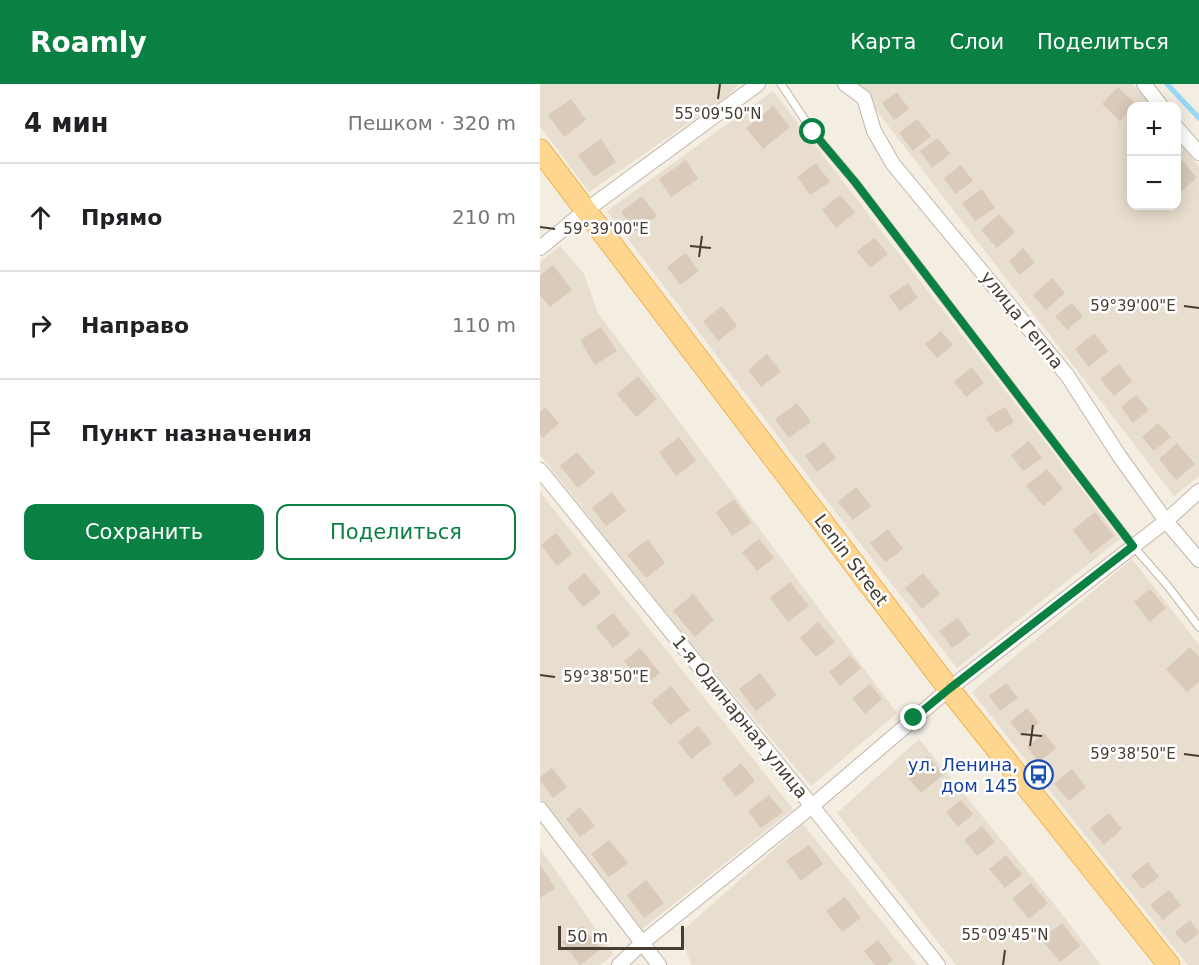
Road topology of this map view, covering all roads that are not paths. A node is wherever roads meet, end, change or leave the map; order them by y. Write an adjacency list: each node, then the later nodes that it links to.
1 (759, 84): 9 (street)
2 (781, 84): 14 (lane)
3 (845, 84): 13 (street, улица Геппа)
4 (1144, 84): 5 (street)
5 (1158, 102)
6 (1181, 133): 8 (street)
7 (540, 150): 9 (main road, Lenin Street)
8 (1199, 153)
9 (585, 211): 10 (street); 17 (main road, Lenin Street)
10 (540, 248)
11 (540, 470): 18 (street, 1-я Одинарная улица)
12 (1199, 491): 13 (street)
13 (1166, 521): 14 (street); 15 (street, улица Геппа)
14 (1133, 546): 16 (lane); 17 (street)
15 (1199, 560)
16 (1199, 627)
17 (949, 689): 18 (street); 24 (main road, Lenin Street)
18 (812, 806): 20 (street); 23 (street, 1-я Одинарная улица)
19 (540, 809): 20 (street)
20 (642, 943): 21 (street); 22 (street)
21 (619, 965)
22 (659, 965)
23 (938, 965)
24 (1169, 965)

